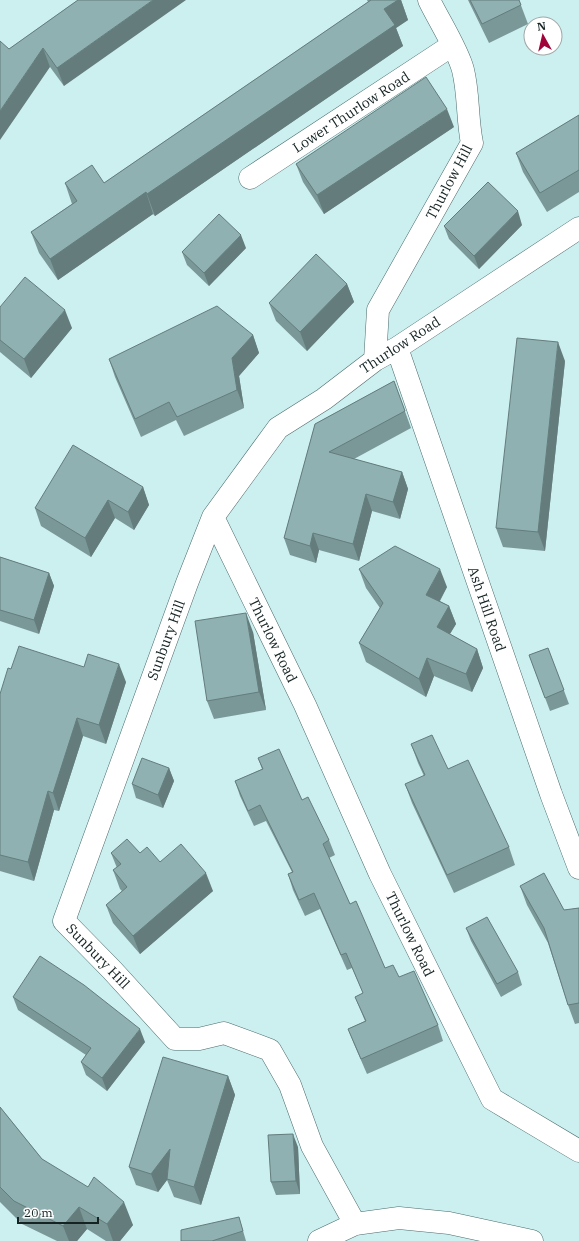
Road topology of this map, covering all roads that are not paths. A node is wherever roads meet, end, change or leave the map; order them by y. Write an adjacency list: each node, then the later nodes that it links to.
1 (428, 0): 2 (street, Thurlow Hill)
2 (451, 46): 3 (street, Lower Thurlow Road); 6 (street, Thurlow Hill)
3 (250, 178)
4 (579, 228): 5 (street, Thurlow Road)
5 (397, 348): 6 (street, Thurlow Road); 8 (street, Ash Hill Road)
6 (375, 360): 7 (street, Thurlow Road)
7 (213, 517): 9 (street, Thurlow Road); 10 (street, Sunbury Hill)
8 (579, 868)
9 (579, 1151)
10 (355, 1224): 11 (street); 12 (street)
11 (319, 1241)
12 (532, 1241)

